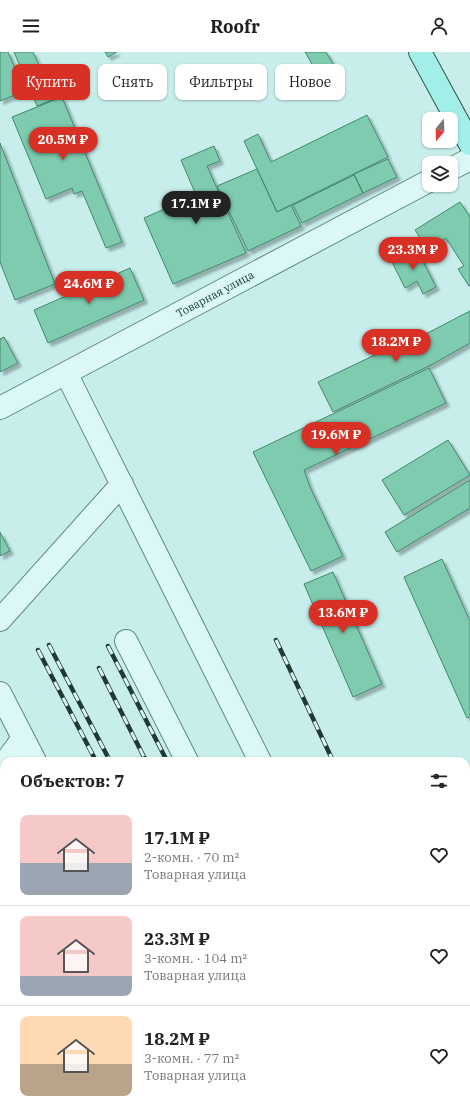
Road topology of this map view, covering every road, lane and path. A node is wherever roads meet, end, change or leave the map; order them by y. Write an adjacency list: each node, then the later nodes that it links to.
1 (420, 52): 2 (main road)
2 (470, 146): 3 (street)
3 (458, 161)
4 (422, 185): 5 (street, Товарная улица)
5 (66, 373): 6 (street, Товарная улица); 7 (street)
6 (0, 408)
7 (122, 484): 8 (street); 15 (street)
8 (0, 620)
9 (126, 641): 14 (street)
10 (0, 693): 11 (street)
11 (23, 738): 12 (street); 13 (street)
12 (9, 757)
13 (32, 757)
14 (185, 757)
15 (258, 757)

